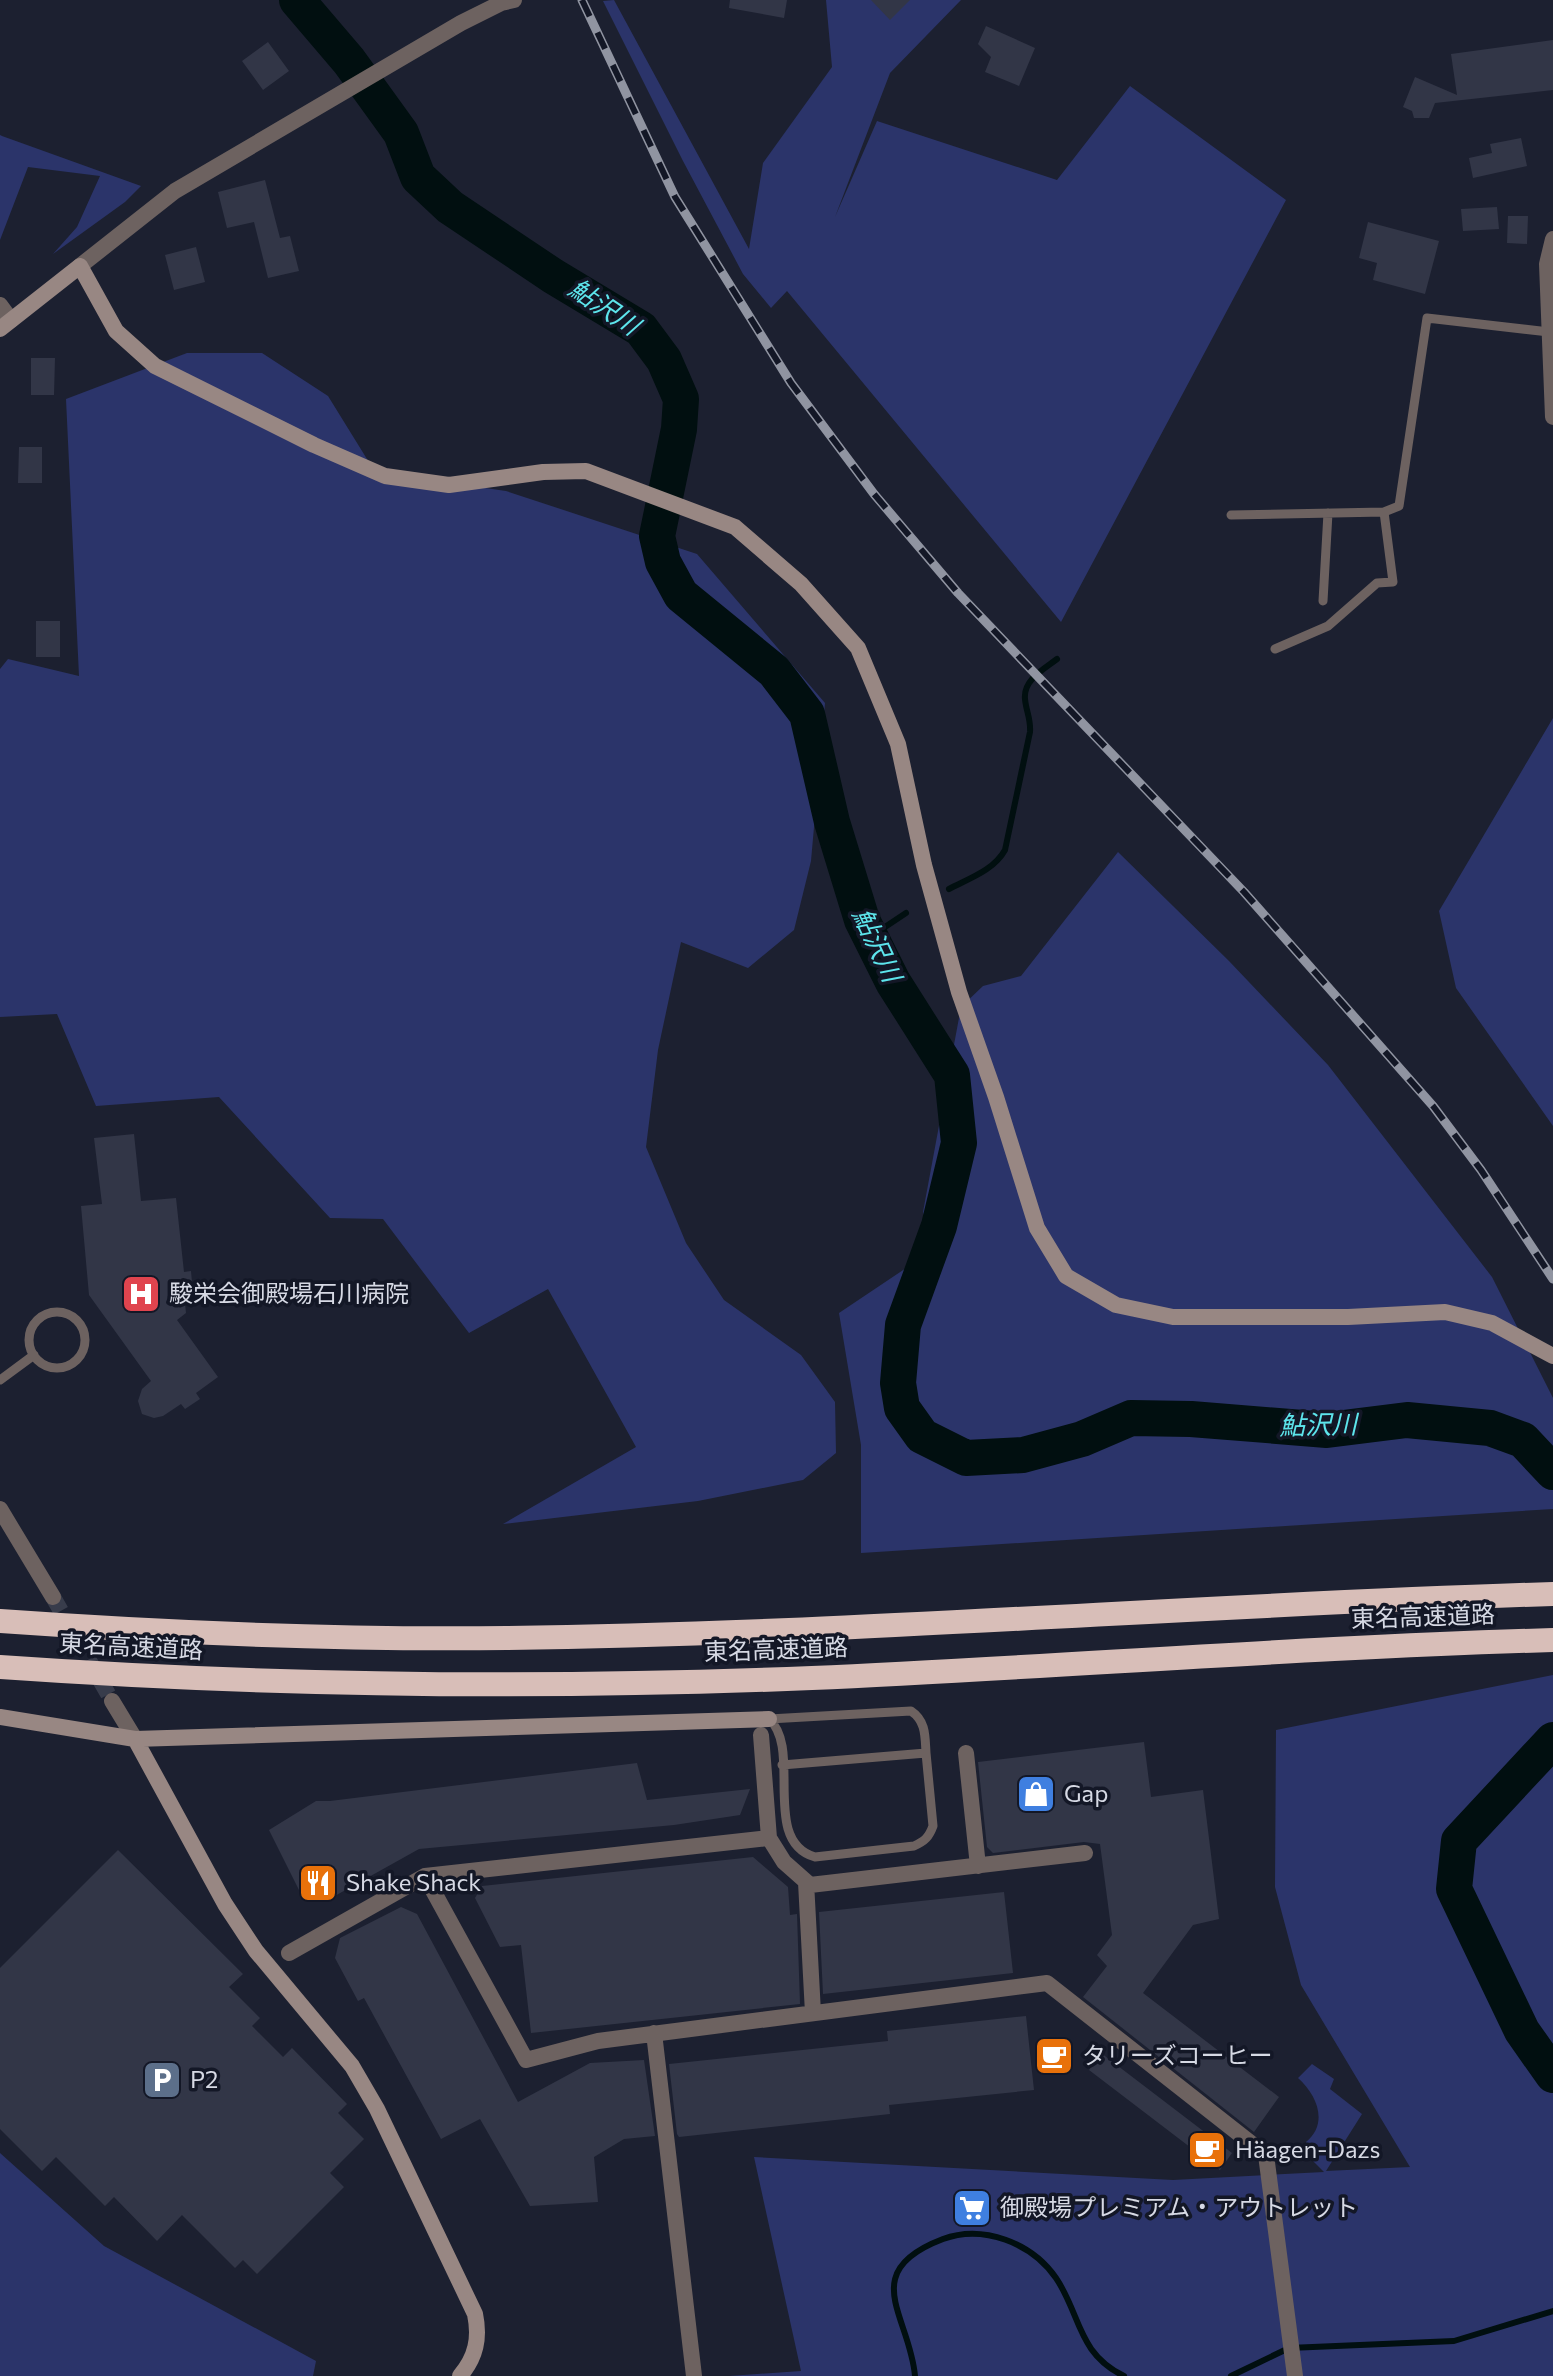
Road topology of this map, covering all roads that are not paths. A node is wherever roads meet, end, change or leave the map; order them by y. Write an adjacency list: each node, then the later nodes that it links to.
1 (514, 0): 3 (street)
2 (1553, 239): 6 (street)
3 (80, 266): 5 (street); 14 (street)
4 (0, 305): 5 (street)
5 (6, 325)
6 (1549, 332): 7 (street); 8 (lane)
7 (1553, 417)
8 (1384, 512): 9 (lane); 12 (lane)
9 (1328, 513): 10 (lane); 11 (lane)
10 (1231, 515)
11 (1323, 601)
12 (1275, 649)
13 (34, 1355): 13 (lane); 15 (lane)
14 (1553, 1356)
15 (0, 1380)
16 (0, 1509): 18 (street)
17 (1553, 1594): 19 (highway, 東名高速道路)
18 (53, 1597)
19 (0, 1621)
20 (1553, 1640): 21 (highway, 東名高速道路)
21 (1462, 1643): 22 (highway); 23 (highway, 東名高速道路)
22 (1553, 1647)
23 (0, 1667)
24 (112, 1701): 28 (street)
25 (0, 1717): 28 (street)
26 (769, 1719): 28 (street); 29 (lane); 31 (lane)
27 (761, 1735): 32 (street)
28 (135, 1739): 40 (street)
29 (926, 1753): 31 (lane); 31 (lane)
30 (966, 1753): 34 (street)
31 (782, 1765)
32 (769, 1838): 35 (street); 36 (street)
33 (1085, 1853): 34 (street)
34 (978, 1866): 36 (street)
35 (425, 1876): 37 (street); 39 (street)
36 (806, 1882): 38 (street)
37 (289, 1953)
38 (813, 2013): 39 (street); 42 (street)
39 (654, 2033): 41 (street)
40 (460, 2376)
41 (694, 2376)
42 (1295, 2376)

